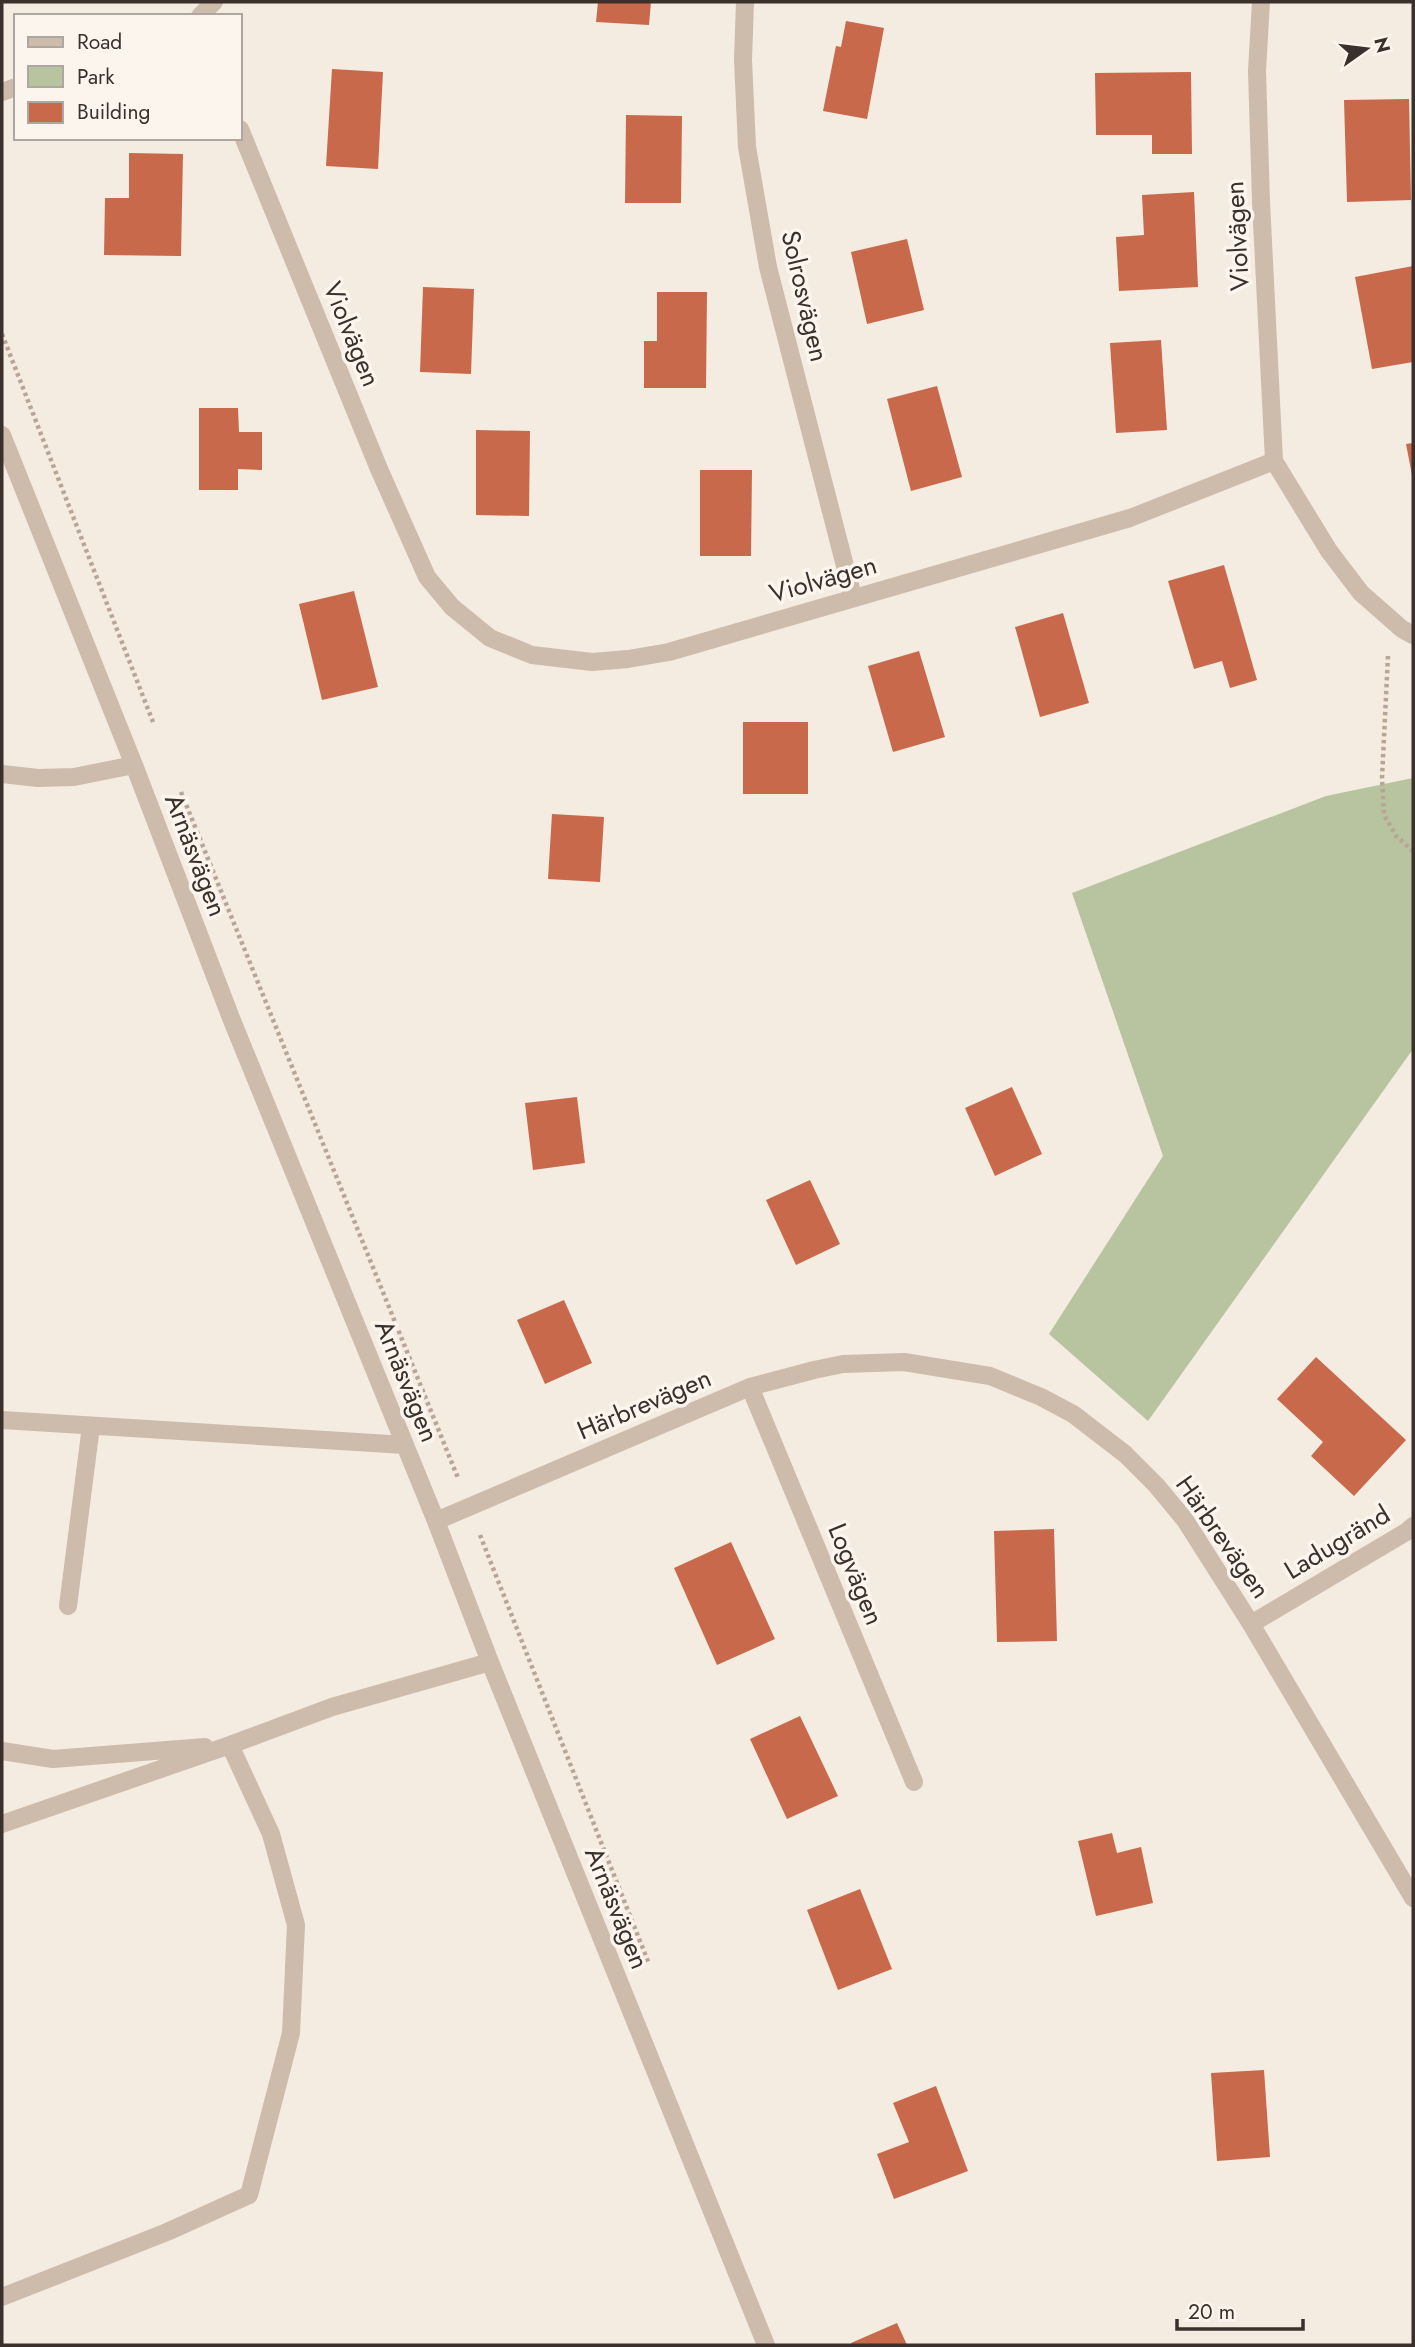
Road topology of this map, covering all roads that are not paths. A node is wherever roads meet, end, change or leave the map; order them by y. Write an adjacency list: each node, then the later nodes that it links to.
1 (745, 2): 7 (street, Solrosvägen)
2 (1261, 2): 5 (street, Violvägen)
3 (242, 134): 7 (street, Violvägen)
4 (2, 435): 6 (street, Arnäsvägen)
5 (1274, 461): 7 (street, Violvägen); 8 (street)
6 (9, 475): 9 (street, Arnäsvägen)
7 (853, 597)
8 (1413, 635)
9 (134, 765): 10 (street); 14 (street, Arnäsvägen)
10 (2, 774)
11 (750, 1387): 15 (street, Härbrevägen); 18 (street, Härbrevägen); 22 (street, Logvägen)
12 (2, 1420): 13 (street)
13 (91, 1426): 14 (street); 17 (street)
14 (405, 1445): 15 (street, Arnäsvägen)
15 (436, 1521): 19 (street, Arnäsvägen)
16 (1413, 1526): 18 (street, Ladugränd)
17 (68, 1606)
18 (1251, 1624): 24 (street, Härbrevägen)
19 (490, 1662): 20 (street); 26 (street, Arnäsvägen)
20 (230, 1745): 21 (street); 23 (street); 25 (street)
21 (2, 1751)
22 (914, 1782)
23 (2, 1824)
24 (1413, 1898)
25 (2, 2297)
26 (766, 2345)

